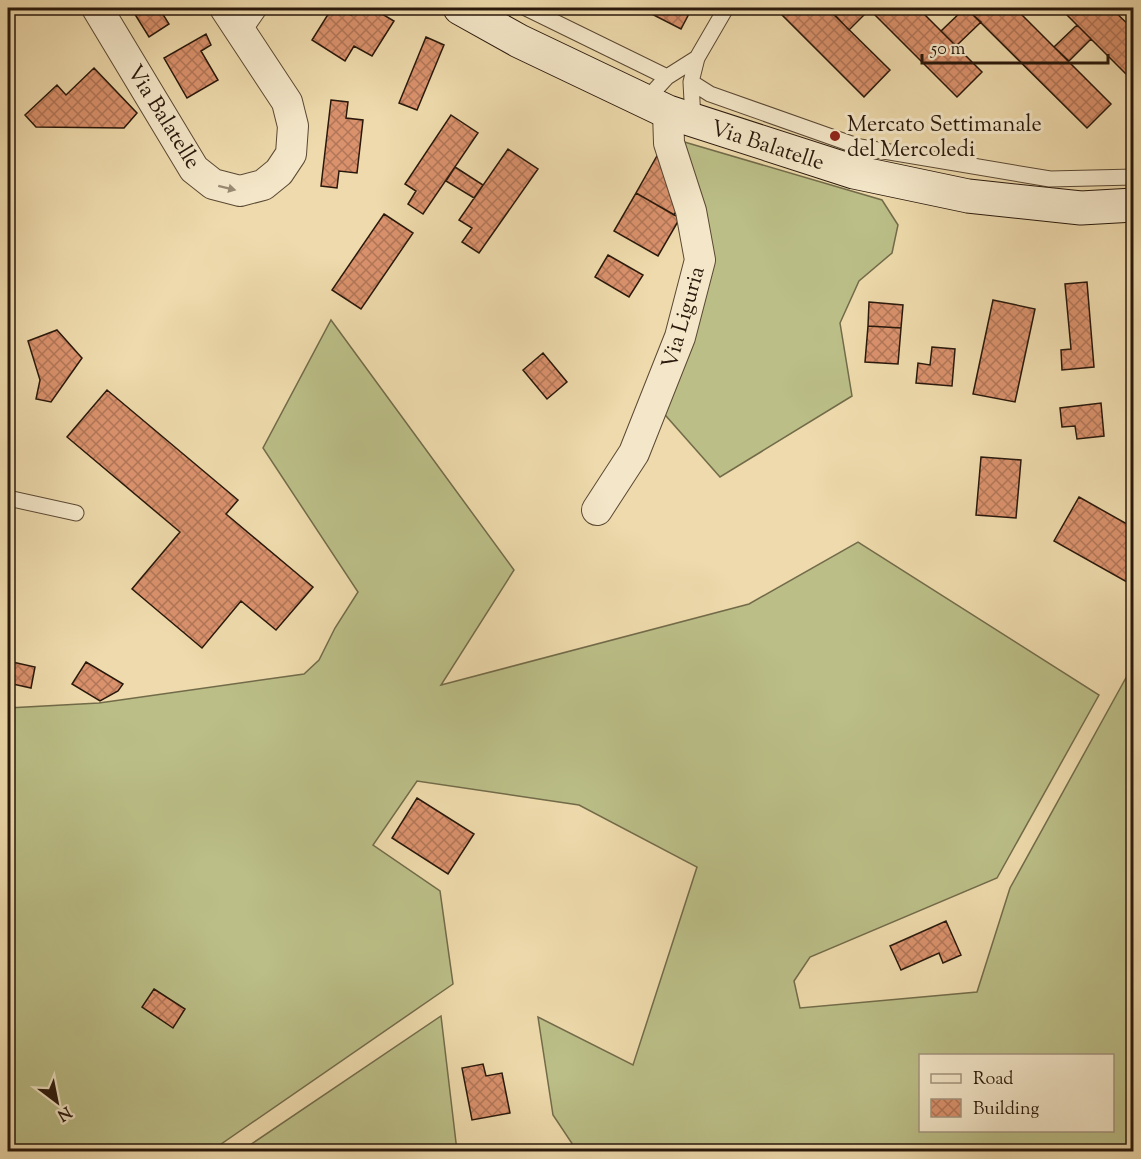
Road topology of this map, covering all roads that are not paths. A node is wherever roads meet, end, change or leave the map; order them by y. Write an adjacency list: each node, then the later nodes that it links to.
1 (97, 8): 7 (street, Via Balatelle, one-way to 7)
2 (225, 8): 7 (street, Via Balatelle)
3 (260, 8): 7 (lane)
4 (460, 8): 11 (main road, Via Balatelle)
5 (526, 8): 9 (lane)
6 (726, 8): 8 (lane)
7 (242, 34)
8 (697, 58): 9 (lane); 10 (lane)
9 (667, 77): 11 (lane)
10 (691, 82): 11 (lane); 12 (lane)
11 (669, 111): 12 (main road, Via Balatelle); 17 (street, Via Liguria)
12 (857, 159): 14 (main road, Via Balatelle)
13 (1134, 177): 14 (lane)
14 (1050, 192): 15 (main road, Via Balatelle)
15 (1134, 206)
16 (8, 498): 18 (lane)
17 (597, 510)
18 (76, 513)

